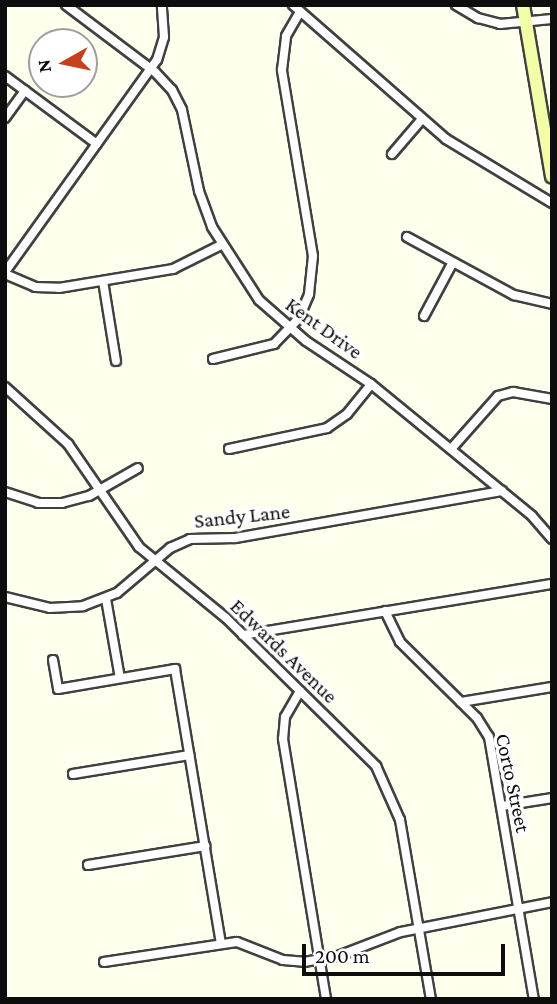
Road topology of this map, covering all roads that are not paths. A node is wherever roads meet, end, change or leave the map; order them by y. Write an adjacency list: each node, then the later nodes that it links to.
1 (66, 5): 9 (street, Kent Drive)
2 (162, 5): 9 (street)
3 (293, 5): 6 (street)
4 (456, 5): 8 (street)
5 (523, 5): 8 (street)
6 (300, 12): 14 (street); 26 (street)
7 (552, 19): 8 (street)
8 (526, 22): 12 (street)
9 (151, 69): 15 (street); 20 (street, Kent Drive)
10 (5, 76): 11 (street)
11 (25, 90): 13 (street); 15 (street)
12 (547, 116): 17 (street)
13 (5, 118)
14 (422, 119): 16 (street); 18 (street)
15 (97, 144): 22 (street)
16 (392, 154)
17 (552, 177)
18 (552, 203)
19 (407, 237): 21 (street)
20 (220, 245): 23 (street); 26 (street, Kent Drive)
21 (453, 262): 24 (street); 25 (street)
22 (5, 273): 23 (street)
23 (103, 281): 28 (street)
24 (552, 304)
25 (424, 316)
26 (290, 330): 27 (street); 29 (street, Kent Drive)
27 (213, 359)
28 (116, 360)
29 (372, 384): 32 (street); 33 (street, Kent Drive)
30 (5, 387): 35 (street, Edwards Avenue)
31 (552, 399): 33 (street)
32 (229, 449)
33 (451, 449): 36 (street, Kent Drive)
34 (138, 468): 35 (street)
35 (99, 491): 37 (street); 39 (street, Edwards Avenue)
36 (502, 491): 38 (street, Kent Drive); 39 (street, Sandy Lane)
37 (5, 492)
38 (552, 539)
39 (156, 561): 42 (street, Sandy Lane); 44 (street, Edwards Avenue)
40 (552, 584): 43 (street)
41 (5, 597): 42 (street, Sandy Lane)
42 (106, 599): 46 (street)
43 (385, 611): 44 (street); 49 (street, Corto Street)
44 (243, 635): 48 (street, Edwards Avenue)
45 (53, 660): 46 (street)
46 (120, 678): 50 (street)
47 (552, 687): 49 (street)
48 (300, 691): 58 (street, Edwards Avenue); 60 (street)
49 (461, 702): 53 (street, Corto Street)
50 (189, 755): 51 (street); 54 (street)
51 (72, 774)
52 (552, 798): 53 (street)
53 (502, 806): 57 (street, Corto Street)
54 (205, 846): 55 (street); 59 (street)
55 (88, 865)
56 (552, 902): 57 (street)
57 (519, 910): 58 (street); 64 (street, Corto Street)
58 (419, 928): 60 (street); 63 (street, Edwards Avenue)
59 (221, 943): 60 (street); 61 (street)
60 (320, 960): 62 (street)
61 (104, 962)
62 (326, 999)
63 (431, 999)
64 (534, 999)

